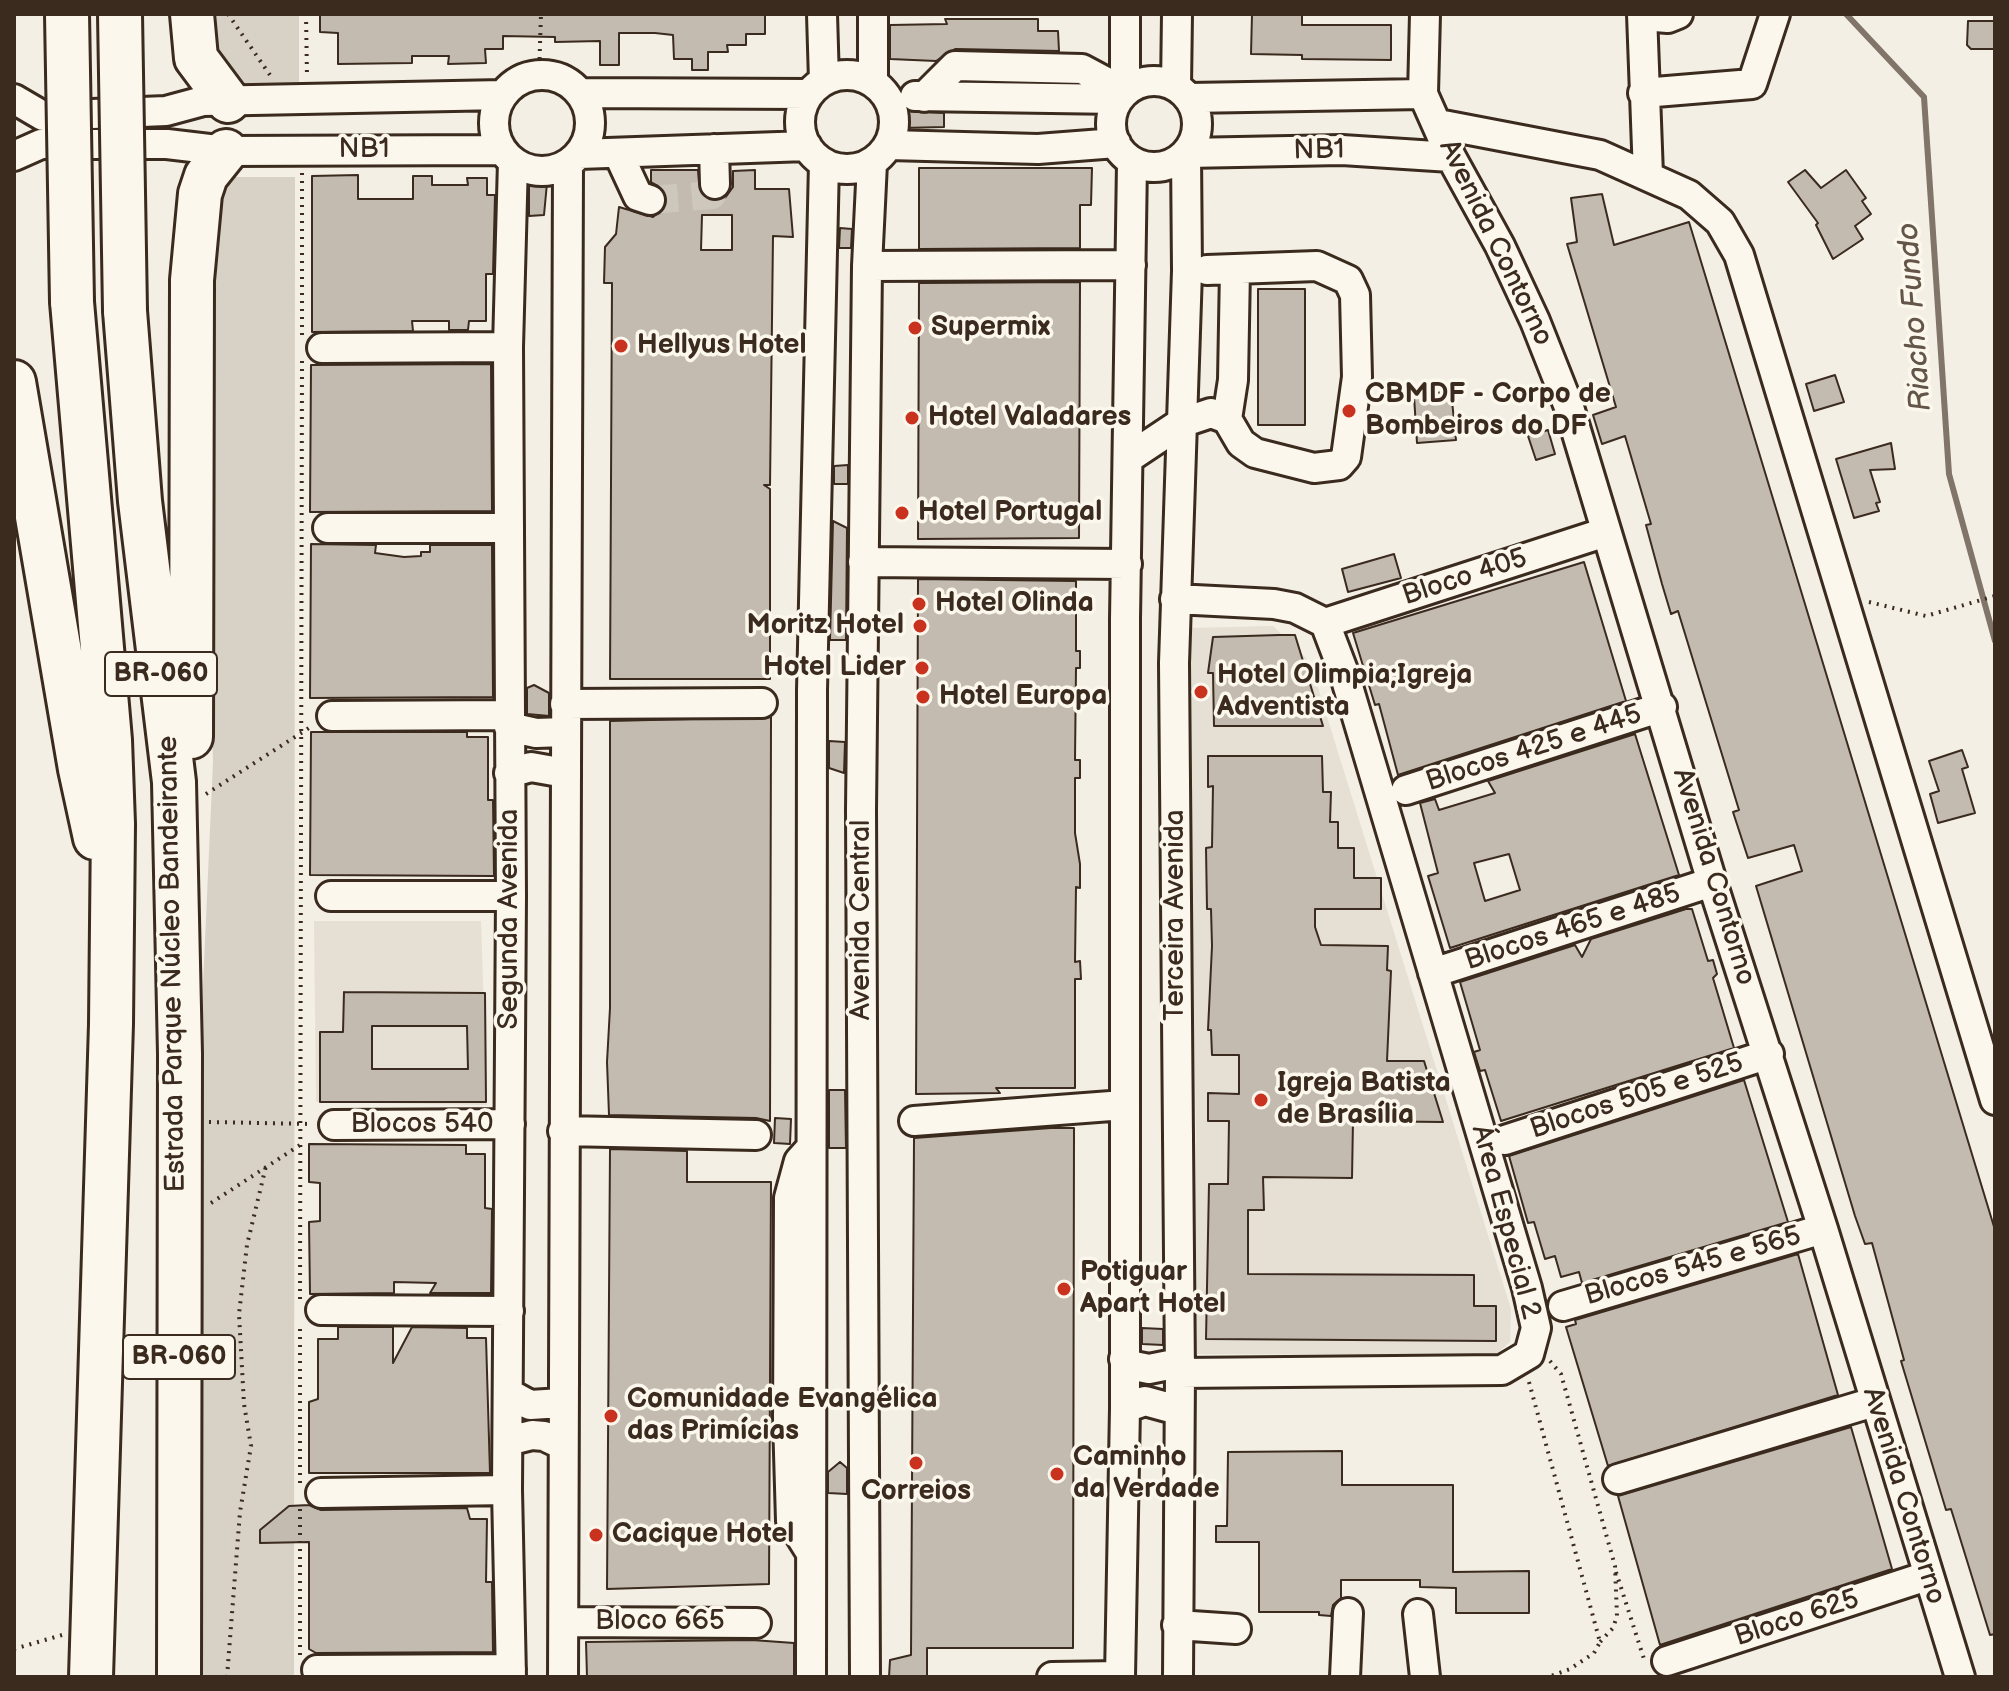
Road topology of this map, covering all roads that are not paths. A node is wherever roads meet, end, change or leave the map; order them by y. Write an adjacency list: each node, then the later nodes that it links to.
1 (67, 14): 73 (highway, Estrada Parque Núcleo Bandeirante / BR-060, bridge)
2 (120, 14): 75 (highway, Estrada Parque Núcleo Bandeirante / BR-060, bridge)
3 (192, 14): 22 (highway)
4 (822, 14): 12 (street)
5 (873, 14): 13 (street)
6 (1125, 14): 19 (street)
7 (1177, 14): 15 (street)
8 (1425, 14): 17 (street)
9 (1678, 14): 11 (street)
10 (1775, 14): 16 (street)
11 (1642, 15): 16 (street)
12 (816, 88): 13 (street); 14 (street); 31 (street)
13 (880, 89): 19 (street); 30 (street)
14 (580, 93): 18 (street); 35 (street)
15 (1183, 93): 17 (street, NB1); 19 (street); 29 (street)
16 (1643, 93): 36 (street)
17 (1423, 94): 23 (street, Avenida Contorno)
18 (503, 95): 20 (street, NB1); 33 (street)
19 (1122, 95): 28 (street)
20 (291, 96): 22 (street, NB1); 25 (street)
21 (14, 99): 22 (street, NB1)
22 (228, 101): 26 (street)
23 (1438, 124): 34 (street, Avenida Contorno); 36 (street)
24 (714, 149): 27 (street); 31 (street); 37 (street)
25 (294, 150): 26 (street, NB1); 33 (street, NB1)
26 (226, 151): 32 (street, NB1); 75 (highway)
27 (618, 153): 35 (street); 38 (street)
28 (1124, 153): 29 (street); 30 (street); 39 (street, Terceira Avenida)
29 (1186, 153): 34 (street, NB1); 45 (street, Terceira Avenida)
30 (880, 154): 31 (street); 40 (street, Avenida Central)
31 (815, 155): 65 (street, Avenida Central)
32 (14, 156)
33 (507, 156): 35 (street); 41 (street, Segunda Avenida)
34 (1451, 157): 49 (street, Avenida Contorno)
35 (574, 159): 58 (street, Segunda Avenida)
36 (1648, 175): 77 (street)
37 (715, 184)
38 (650, 200)
39 (1131, 265): 40 (street); 46 (street, Terceira Avenida)
40 (867, 266): 50 (street, Avenida Central)
41 (508, 347): 42 (street); 48 (street, Segunda Avenida)
42 (322, 348)
43 (14, 382): 73 (highway)
44 (1227, 419): 44 (street); 45 (street)
45 (1181, 423): 46 (street); 52 (street, Terceira Avenida)
46 (1130, 457): 51 (street, Terceira Avenida)
47 (328, 528): 48 (street)
48 (509, 528): 61 (street, Segunda Avenida)
49 (1606, 532): 54 (street, Bloco 405); 59 (street, Avenida Contorno)
50 (863, 562): 51 (street); 66 (street, Avenida Central)
51 (1127, 564): 53 (street, Terceira Avenida)
52 (1175, 610): 53 (street); 54 (street); 56 (street, Terceira Avenida)
53 (1125, 619): 55 (street, Terceira Avenida)
54 (1325, 623): 74 (street, Área Especial 2)
55 (1127, 663): 56 (street); 78 (street, Terceira Avenida)
56 (1174, 663): 90 (street, Terceira Avenida)
57 (762, 703): 58 (street)
58 (565, 704): 62 (street, Segunda Avenida)
59 (1662, 707): 67 (street, Blocos 425 e 445); 70 (street, Avenida Contorno)
60 (332, 716): 61 (street)
61 (509, 721): 62 (street); 63 (street, Segunda Avenida)
62 (565, 732): 64 (street, Segunda Avenida)
63 (509, 773): 64 (street); 72 (street, Segunda Avenida)
64 (565, 773): 82 (street, Segunda Avenida)
65 (812, 775): 66 (street); 69 (street, Avenida Central)
66 (862, 778): 68 (street, Avenida Central)
67 (1406, 790)
68 (861, 810): 69 (street); 115 (street, Avenida Central)
69 (813, 812): 114 (street, Avenida Central)
70 (1712, 882): 74 (street, Blocos 465 e 485); 76 (street, Avenida Contorno)
71 (331, 896): 72 (street)
72 (511, 896): 80 (street, Segunda Avenida)
73 (112, 917): 111 (highway, Estrada Parque Núcleo Bandeirante / BR-060)
74 (1433, 973): 90 (street, Área Especial 2)
75 (178, 990): 112 (highway, Estrada Parque Núcleo Bandeirante / BR-060)
76 (1769, 1054): 84 (street, Blocos 505 e 525); 85 (street, Avenida Contorno)
77 (1995, 1100)
78 (1124, 1105): 79 (street); 89 (street, Terceira Avenida)
79 (914, 1121)
80 (510, 1124): 81 (street, Blocos 540); 88 (street, Segunda Avenida)
81 (334, 1125)
82 (563, 1131): 83 (street); 93 (street, Segunda Avenida)
83 (756, 1135)
84 (1505, 1140)
85 (1823, 1229): 86 (street, Blocos 545 e 565); 92 (street, Avenida Contorno)
86 (1563, 1306)
87 (307, 1309): 88 (street)
88 (509, 1311): 91 (street, Segunda Avenida)
89 (1124, 1359): 90 (street, Área Especial 2); 94 (street, Terceira Avenida)
90 (1179, 1368): 95 (street, Terceira Avenida)
91 (508, 1393): 93 (street); 96 (street, Segunda Avenida)
92 (1874, 1402): 98 (street); 101 (street, Avenida Contorno)
93 (562, 1403): 97 (street, Segunda Avenida)
94 (1125, 1408): 95 (street); 117 (street, Terceira Avenida)
95 (1178, 1410): 106 (street, Terceira Avenida)
96 (508, 1441): 97 (street); 99 (street, Segunda Avenida)
97 (563, 1445): 104 (street, Segunda Avenida)
98 (1618, 1479)
99 (507, 1490): 100 (street); 110 (street, Segunda Avenida)
100 (321, 1493)
101 (1927, 1576): 108 (street, Bloco 625); 121 (street, Avenida Contorno)
102 (1348, 1613): 119 (street)
103 (1418, 1614): 120 (street)
104 (564, 1622): 105 (street, Bloco 665); 113 (street, Segunda Avenida)
105 (756, 1623)
106 (1177, 1625): 107 (street); 118 (street, Terceira Avenida)
107 (1236, 1629)
108 (1656, 1662)
109 (308, 1666): 110 (street)
110 (511, 1673)
111 (91, 1677)
112 (179, 1677)
113 (563, 1677)
114 (811, 1677)
115 (865, 1677)
116 (1052, 1677): 117 (street)
117 (1120, 1677)
118 (1178, 1677)
119 (1345, 1677)
120 (1425, 1677)
121 (1960, 1677)

